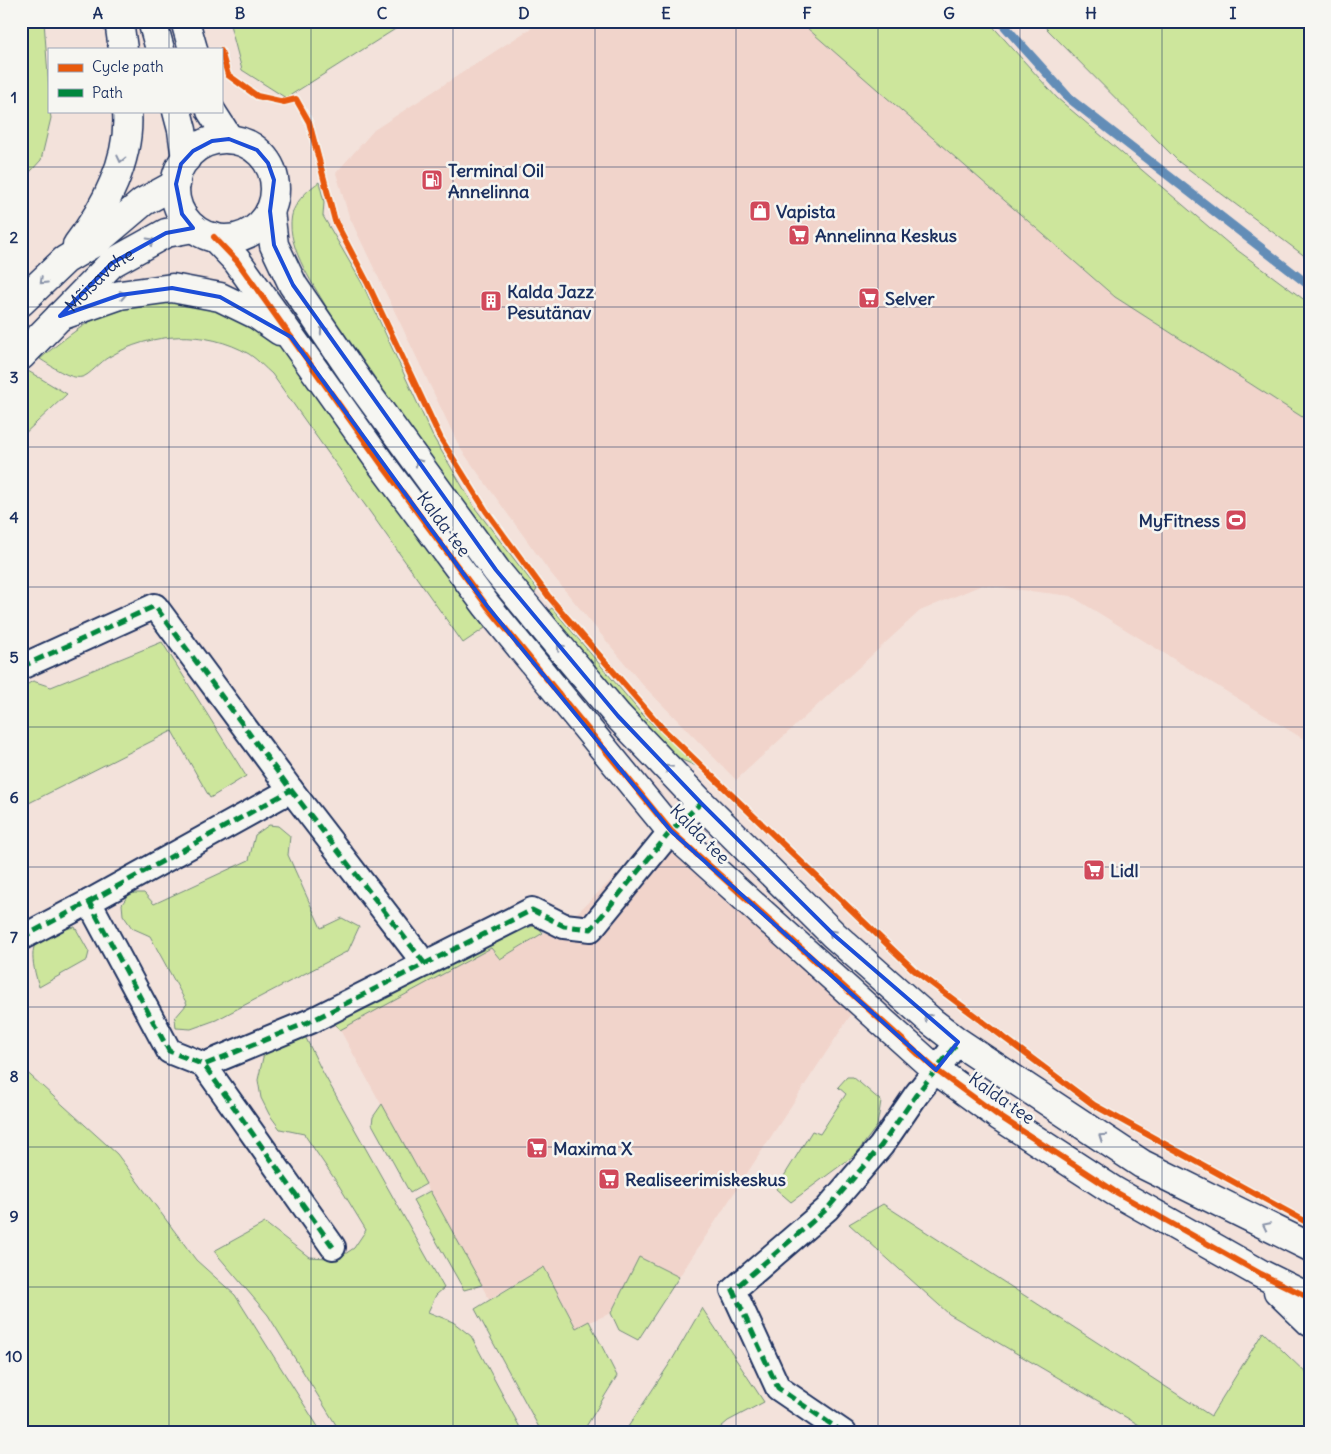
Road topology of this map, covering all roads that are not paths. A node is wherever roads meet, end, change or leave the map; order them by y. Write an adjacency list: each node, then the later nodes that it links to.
1 (119, 21): 4 (street)
2 (152, 21): 5 (street)
3 (186, 21): 6 (street)
4 (123, 48)
5 (160, 48)
6 (193, 48)
7 (127, 112): 15 (street, one-way to 15)
8 (177, 112): 11 (street)
9 (212, 112): 10 (street)
10 (229, 139): 11 (street); 13 (street)
11 (186, 159): 12 (street)
12 (176, 184): 14 (street); 15 (street, Mõisavahe)
13 (270, 211): 14 (street); 22 (street, Kalda tee, one-way to 13)
14 (204, 232): 17 (street, Mõisavahe, one-way to 14); 18 (street, Kalda tee)
15 (65, 260): 16 (street, Mõisavahe, one-way to 16)
16 (21, 302)
17 (60, 316): 18 (street, one-way to 18); 19 (street, Mõisavahe)
18 (290, 337): 23 (street, Kalda tee)
19 (21, 356)
20 (21, 667): 21 (street)
21 (291, 790): 24 (street); 26 (street)
22 (701, 803): 23 (street); 27 (street, Kalda tee, one-way to 22)
23 (671, 831): 26 (street); 29 (street, Kalda tee)
24 (89, 902): 25 (street); 28 (street)
25 (21, 938)
26 (425, 964): 28 (street)
27 (958, 1042): 29 (street); 31 (street, Kalda tee, one-way to 27)
28 (204, 1066): 30 (street)
29 (936, 1070): 32 (street, Kalda tee); 35 (street)
30 (333, 1247)
31 (1310, 1247)
32 (1261, 1274): 33 (street, Kalda tee); 34 (street)
33 (1310, 1298)
34 (1310, 1322)
35 (844, 1433)

